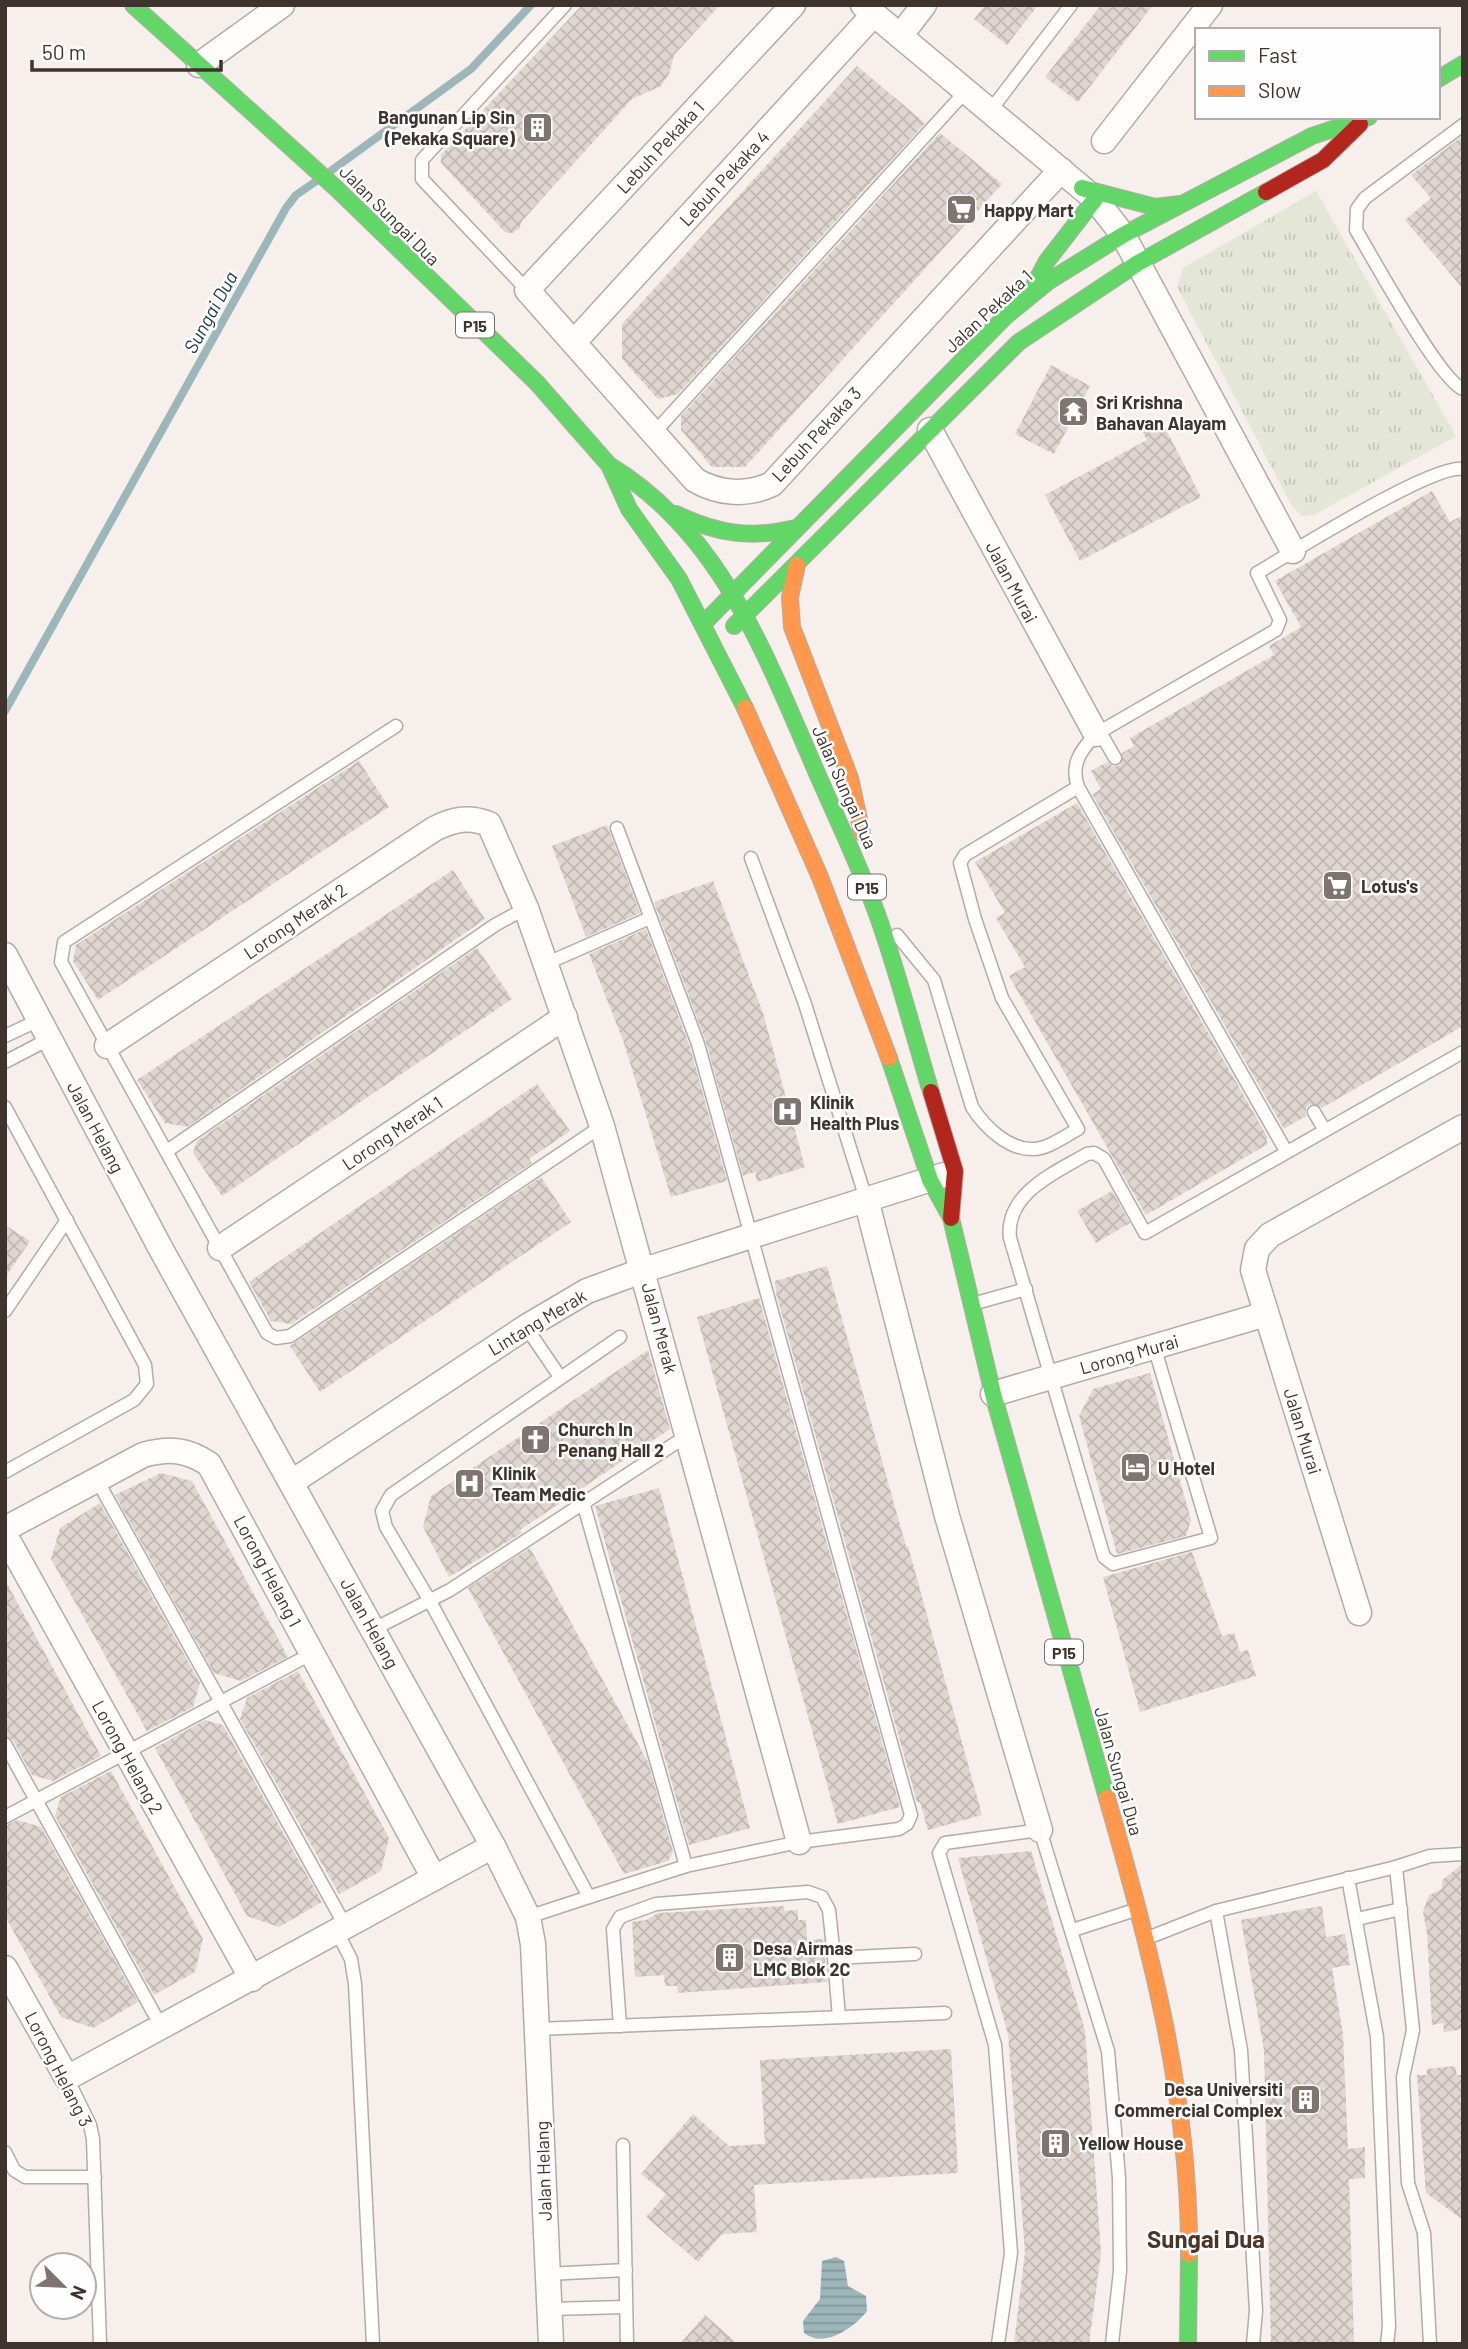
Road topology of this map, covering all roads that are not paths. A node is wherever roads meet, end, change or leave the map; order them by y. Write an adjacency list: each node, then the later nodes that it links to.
1 (132, 5): 11 (main road, Jalan Sungai Dua / P15)
2 (282, 5): 11 (street)
3 (565, 5): 24 (lane)
4 (793, 5): 24 (street, Lebuh Pekaka 1)
5 (924, 5): 9 (street)
6 (1071, 5): 14 (lane)
7 (1210, 5): 18 (street)
8 (869, 10): 9 (street); 26 (street, Lebuh Pekaka 4)
9 (900, 36): 13 (street)
10 (1463, 64): 12 (main road)
11 (199, 65): 30 (main road, Jalan Sungai Dua / P15)
12 (1440, 78)
13 (966, 91): 14 (street); 29 (lane)
14 (990, 111): 19 (street)
15 (1364, 119): 21 (main road, Jalan Pekaka 1)
16 (1366, 119): 23 (main road, Jalan Pekaka 1)
17 (1463, 125): 27 (lane)
18 (1104, 141)
19 (1061, 170): 20 (street); 29 (street, Lebuh Pekaka 3)
20 (1088, 194): 21 (main road); 22 (street); 25 (main road)
21 (1180, 204): 22 (main road, Jalan Pekaka 1)
22 (1123, 235): 23 (street); 25 (main road, Jalan Pekaka 1)
23 (1138, 263): 28 (main road, Jalan Pekaka 1); 34 (street)
24 (527, 290): 26 (street, Lebuh Pekaka 3)
25 (1030, 296): 33 (main road, Jalan Pekaka 1)
26 (575, 341): 29 (street, Lebuh Pekaka 3)
27 (1463, 389)
28 (930, 430): 35 (main road, Jalan Pekaka 1); 41 (street, Jalan Murai)
29 (654, 433)
30 (608, 465): 32 (main road, Jalan Sungai Dua / P15); 38 (main road, Jalan Sungai Dua / P15)
31 (1463, 470): 34 (lane)
32 (668, 510): 33 (main road); 36 (main road, Jalan Sungai Dua / P15)
33 (796, 528): 36 (main road, Jalan Pekaka 1)
34 (1293, 551): 41 (lane)
35 (797, 565): 37 (main road, Jalan Pekaka 1); 47 (main road)
36 (734, 593): 37 (main road, Jalan Sungai Dua / P15); 38 (main road, Jalan Pekaka 1)
37 (745, 615): 39 (main road, Jalan Pekaka 1); 47 (main road, Jalan Sungai Dua / P15)
38 (704, 624): 39 (main road, Jalan Sungai Dua / P15)
39 (715, 645): 68 (main road, Jalan Sungai Dua / P15)
40 (396, 726): 56 (lane)
41 (1098, 733): 42 (lane); 43 (lane)
42 (1115, 758)
43 (1078, 786): 49 (lane); 65 (lane)
44 (489, 824): 48 (street, Jalan Merak); 56 (street, Lorong Merak 2)
45 (617, 828): 50 (lane)
46 (751, 858): 69 (lane)
47 (859, 866): 49 (main road, Jalan Sungai Dua / P15)
48 (526, 908): 52 (street, Jalan Merak); 66 (lane)
49 (877, 913): 67 (main road, Jalan Sungai Dua / P15)
50 (650, 918): 52 (lane); 72 (lane)
51 (5, 955): 54 (street, Jalan Helang)
52 (545, 964): 53 (street, Jalan Merak)
53 (565, 1017): 61 (street, Jalan Merak); 73 (street, Lorong Merak 1)
54 (44, 1029): 55 (lane); 58 (lane); 88 (street, Jalan Helang)
55 (5, 1036)
56 (107, 1046): 66 (lane)
57 (1463, 1052): 63 (lane)
58 (5, 1062)
59 (5, 1107): 64 (lane)
60 (1314, 1112): 63 (lane)
61 (602, 1126): 73 (lane); 74 (street, Jalan Merak)
62 (1463, 1127): 78 (street, Jalan Murai)
63 (1324, 1129): 65 (lane)
64 (11, 1132): 71 (lane)
65 (1286, 1151): 75 (lane)
66 (167, 1152): 73 (lane)
67 (956, 1171): 68 (street, Lintang Merak); 70 (main road, Jalan Sungai Dua / P15)
68 (930, 1180): 69 (street, Lintang Merak); 70 (main road, Jalan Sungai Dua / P15)
69 (866, 1199): 72 (street, Lintang Merak); 100 (street)
70 (951, 1218): 76 (main road, Jalan Sungai Dua / P15)
71 (67, 1220): 77 (lane); 86 (lane)
72 (750, 1236): 74 (street, Lintang Merak); 101 (lane)
73 (219, 1248)
74 (644, 1269): 79 (street, Lintang Merak); 85 (street, Jalan Merak)
75 (1026, 1289): 76 (lane); 82 (lane)
76 (972, 1304): 84 (main road, Jalan Sungai Dua / P15)
77 (5, 1311)
78 (1266, 1314): 81 (street, Lorong Murai); 92 (street, Jalan Murai)
79 (526, 1327): 83 (lane); 88 (street, Lintang Merak)
80 (620, 1337): 83 (lane)
81 (1154, 1346): 82 (street, Lorong Murai); 82 (lane)
82 (1051, 1376): 84 (street, Lorong Murai)
83 (560, 1377): 91 (lane)
84 (993, 1394): 109 (main road, Jalan Sungai Dua / P15)
85 (688, 1435): 89 (lane); 101 (street, Jalan Merak)
86 (5, 1472)
87 (97, 1480): 90 (street, Lorong Helang 1); 94 (street, Lorong Helang 1); 95 (lane)
88 (292, 1482): 93 (street, Jalan Helang)
89 (583, 1502): 91 (lane); 104 (lane)
90 (5, 1532): 97 (street, Lorong Helang 2)
91 (430, 1601): 93 (lane); 108 (lane)
92 (1359, 1613)
93 (374, 1629): 102 (street, Jalan Helang)
94 (311, 1654): 95 (lane); 106 (street, Lorong Helang 1)
95 (220, 1703): 97 (lane); 114 (lane)
96 (5, 1744): 98 (lane)
97 (126, 1753): 98 (lane); 120 (street, Lorong Helang 2)
98 (36, 1801): 99 (lane); 124 (lane)
99 (5, 1817)
100 (1040, 1830): 115 (lane); 138 (lane)
101 (799, 1842): 104 (lane)
102 (493, 1846): 106 (street); 112 (street, Jalan Helang)
103 (1463, 1854): 105 (lane)
104 (686, 1866): 108 (lane)
105 (1396, 1867): 107 (lane); 110 (lane)
106 (434, 1878): 114 (street)
107 (1348, 1878): 111 (lane); 113 (lane)
108 (589, 1897): 112 (lane)
109 (1139, 1909): 115 (lane); 116 (main road, Jalan Sungai Dua / P15)
110 (1401, 1909): 113 (lane); 143 (lane)
111 (1216, 1911): 116 (lane); 141 (lane)
112 (528, 1917): 125 (street, Jalan Helang)
113 (1357, 1919): 142 (lane)
114 (341, 1929): 120 (street); 135 (lane)
115 (1073, 1930): 139 (lane)
116 (1146, 1939): 140 (main road, Jalan Sungai Dua / P15)
117 (915, 1954): 118 (lane)
118 (834, 1958): 122 (lane); 123 (lane)
119 (5, 1968): 126 (street, Lorong Helang 3)
120 (252, 1979): 124 (street)
121 (945, 2013): 122 (lane)
122 (839, 2017): 123 (lane)
123 (621, 2026): 125 (lane)
124 (162, 2028): 126 (street)
125 (537, 2029): 131 (street, Jalan Helang)
126 (66, 2078): 129 (lane, Lorong Helang 3)
127 (622, 2145): 130 (lane)
128 (5, 2151): 129 (lane)
129 (95, 2177): 134 (lane, Lorong Helang 3)
130 (626, 2270): 131 (lane); 132 (lane)
131 (547, 2274): 133 (street, Jalan Helang)
132 (626, 2307): 133 (lane); 137 (lane)
133 (549, 2309): 136 (street, Jalan Helang)
134 (100, 2344)
135 (373, 2344)
136 (551, 2344)
137 (627, 2344)
138 (998, 2344)
139 (1112, 2344)
140 (1188, 2344)
141 (1253, 2344)
142 (1387, 2344)
143 (1430, 2344)

